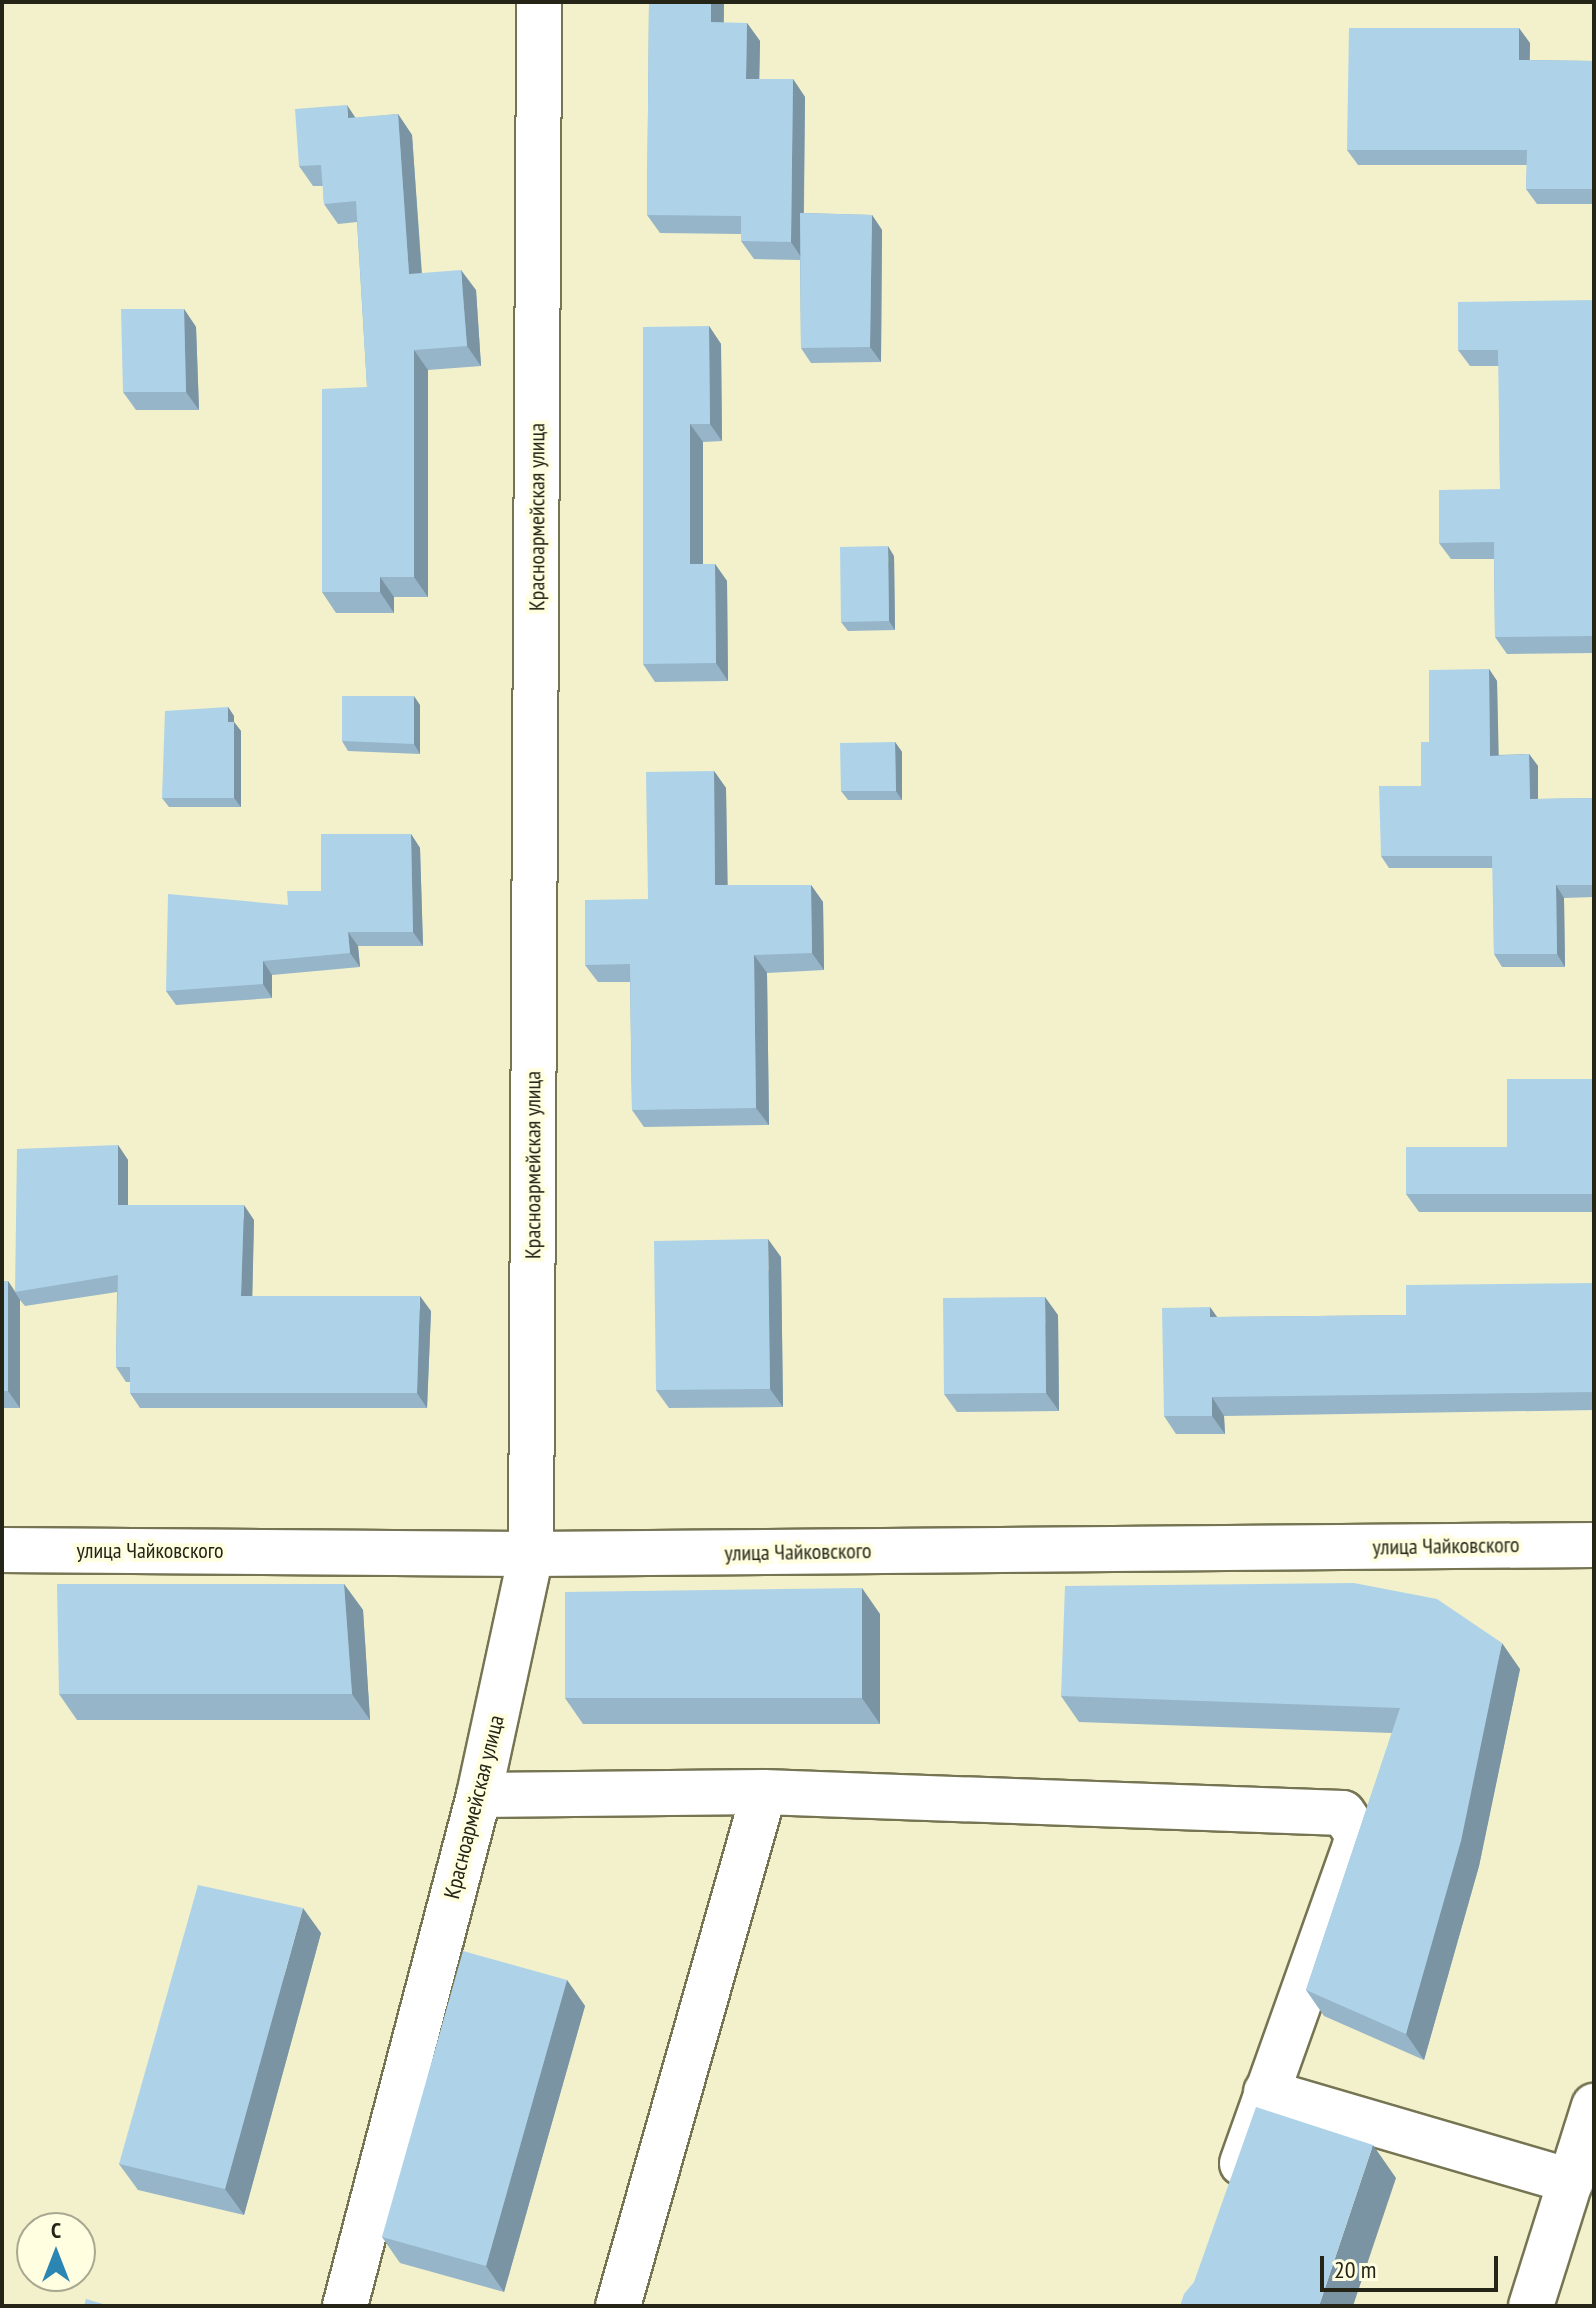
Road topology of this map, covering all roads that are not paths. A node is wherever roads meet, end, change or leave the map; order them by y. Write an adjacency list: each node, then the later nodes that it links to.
1 (539, 2): 4 (street, Красноармейская улица)
2 (1594, 1545): 4 (street, улица Чайковского)
3 (2, 1550): 4 (street, улица Чайковского)
4 (531, 1554): 6 (street, Красноармейская улица)
5 (764, 1792): 6 (street); 7 (street); 12 (street)
6 (479, 1795): 11 (street, Красноармейская улица)
7 (1266, 2092): 9 (street); 10 (street)
8 (1594, 2106): 9 (street)
9 (1571, 2181): 13 (street)
10 (1227, 2206)
11 (345, 2306)
12 (618, 2306)
13 (1531, 2306)

